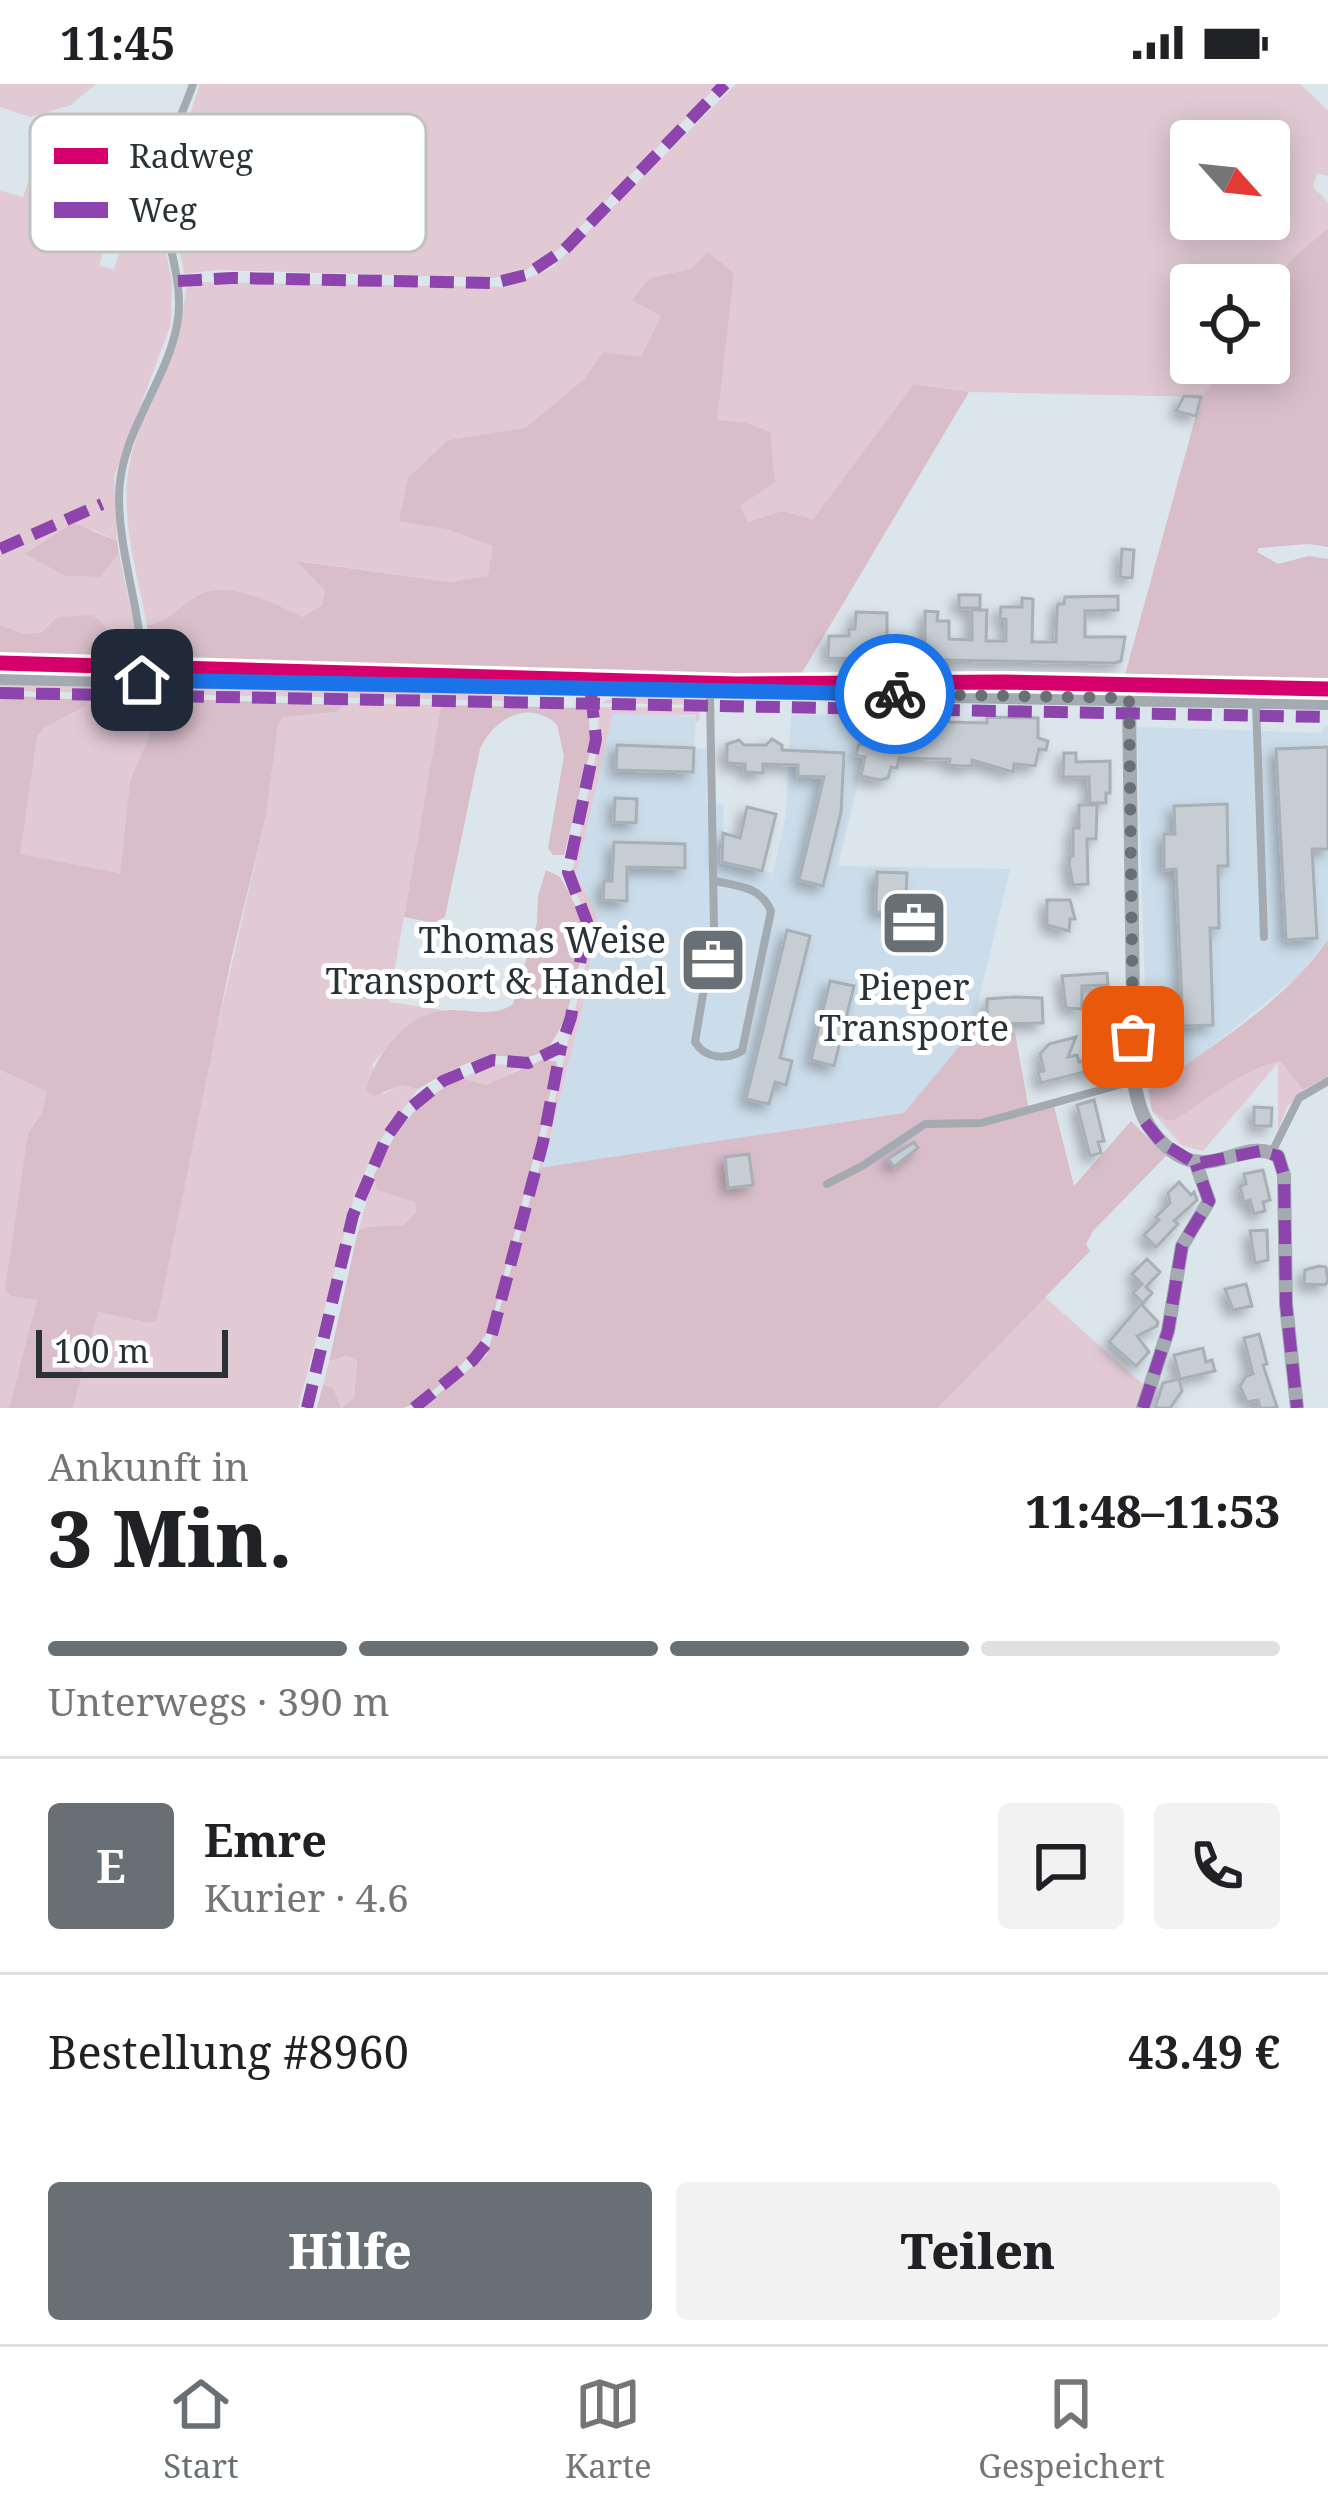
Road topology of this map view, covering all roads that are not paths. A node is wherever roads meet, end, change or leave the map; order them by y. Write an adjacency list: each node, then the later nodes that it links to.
1 (193, 84): 2 (lane)
2 (183, 114)
3 (173, 252): 5 (lane)
4 (0, 677): 5 (street)
5 (142, 680): 6 (street)
6 (710, 692): 7 (street); 10 (lane)
7 (1129, 698): 8 (street); 12 (street)
8 (1256, 700): 9 (street); 11 (lane)
9 (1328, 702)
10 (715, 881): 10 (lane)
11 (1264, 937)
12 (1134, 1081): 15 (street); 16 (lane)
13 (1328, 1081): 14 (lane)
14 (1272, 1151): 15 (street); 18 (street)
15 (1196, 1164): 17 (street)
16 (827, 1184)
17 (1143, 1408)
18 (1298, 1408)

